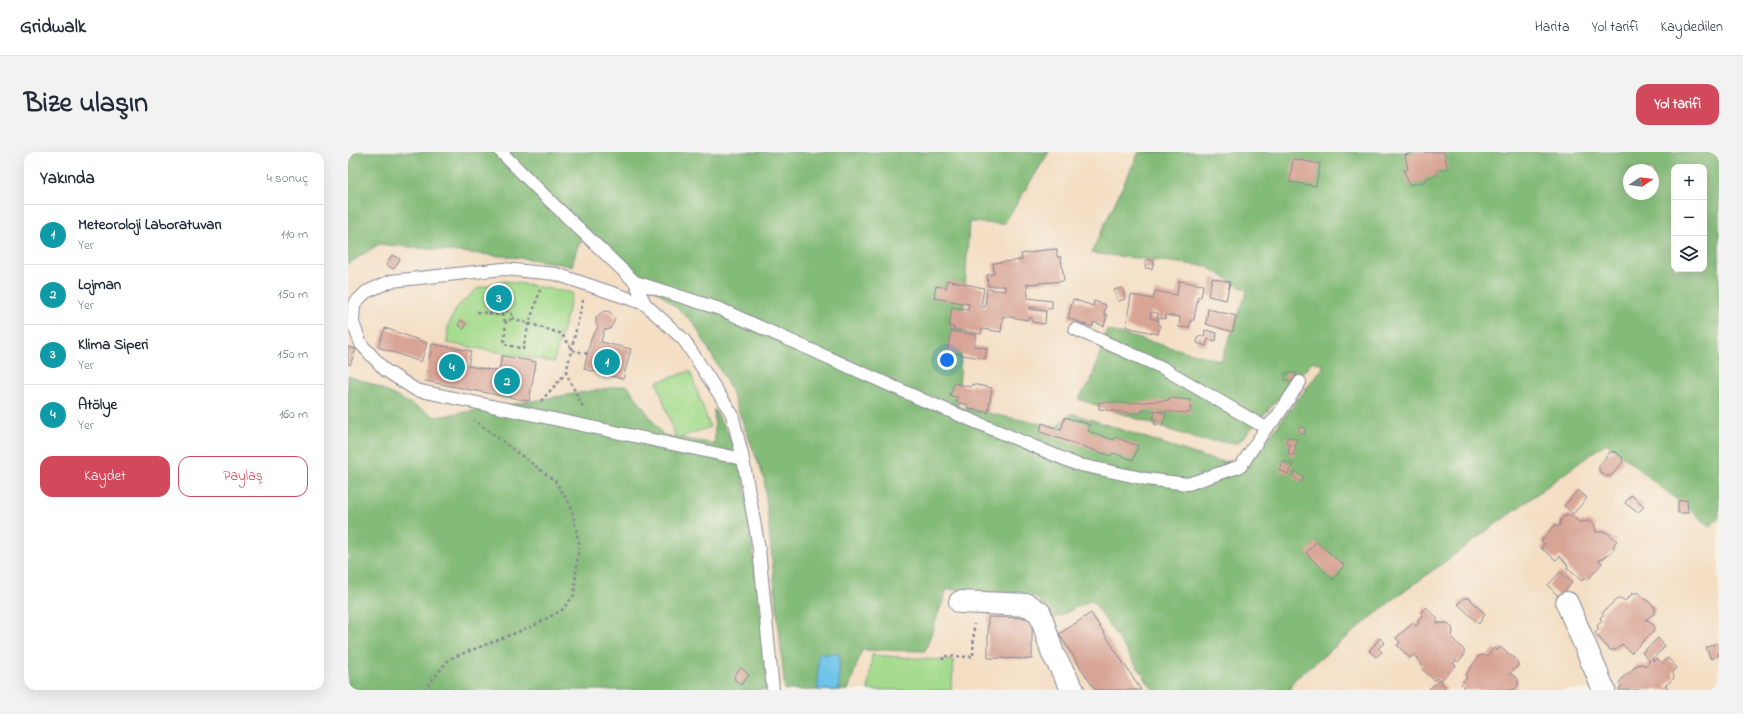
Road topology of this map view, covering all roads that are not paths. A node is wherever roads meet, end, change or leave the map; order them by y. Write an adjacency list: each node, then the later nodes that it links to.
1 (501, 152): 2 (lane)
2 (635, 282): 3 (lane); 6 (lane)
3 (645, 304): 7 (lane); 7 (lane)
4 (1075, 329): 6 (lane)
5 (1300, 382): 6 (lane)
6 (1266, 428)
7 (743, 459): 10 (lane)
8 (968, 603): 11 (street)
9 (1567, 603): 12 (street)
10 (773, 690)
11 (1073, 690)
12 (1604, 690)

